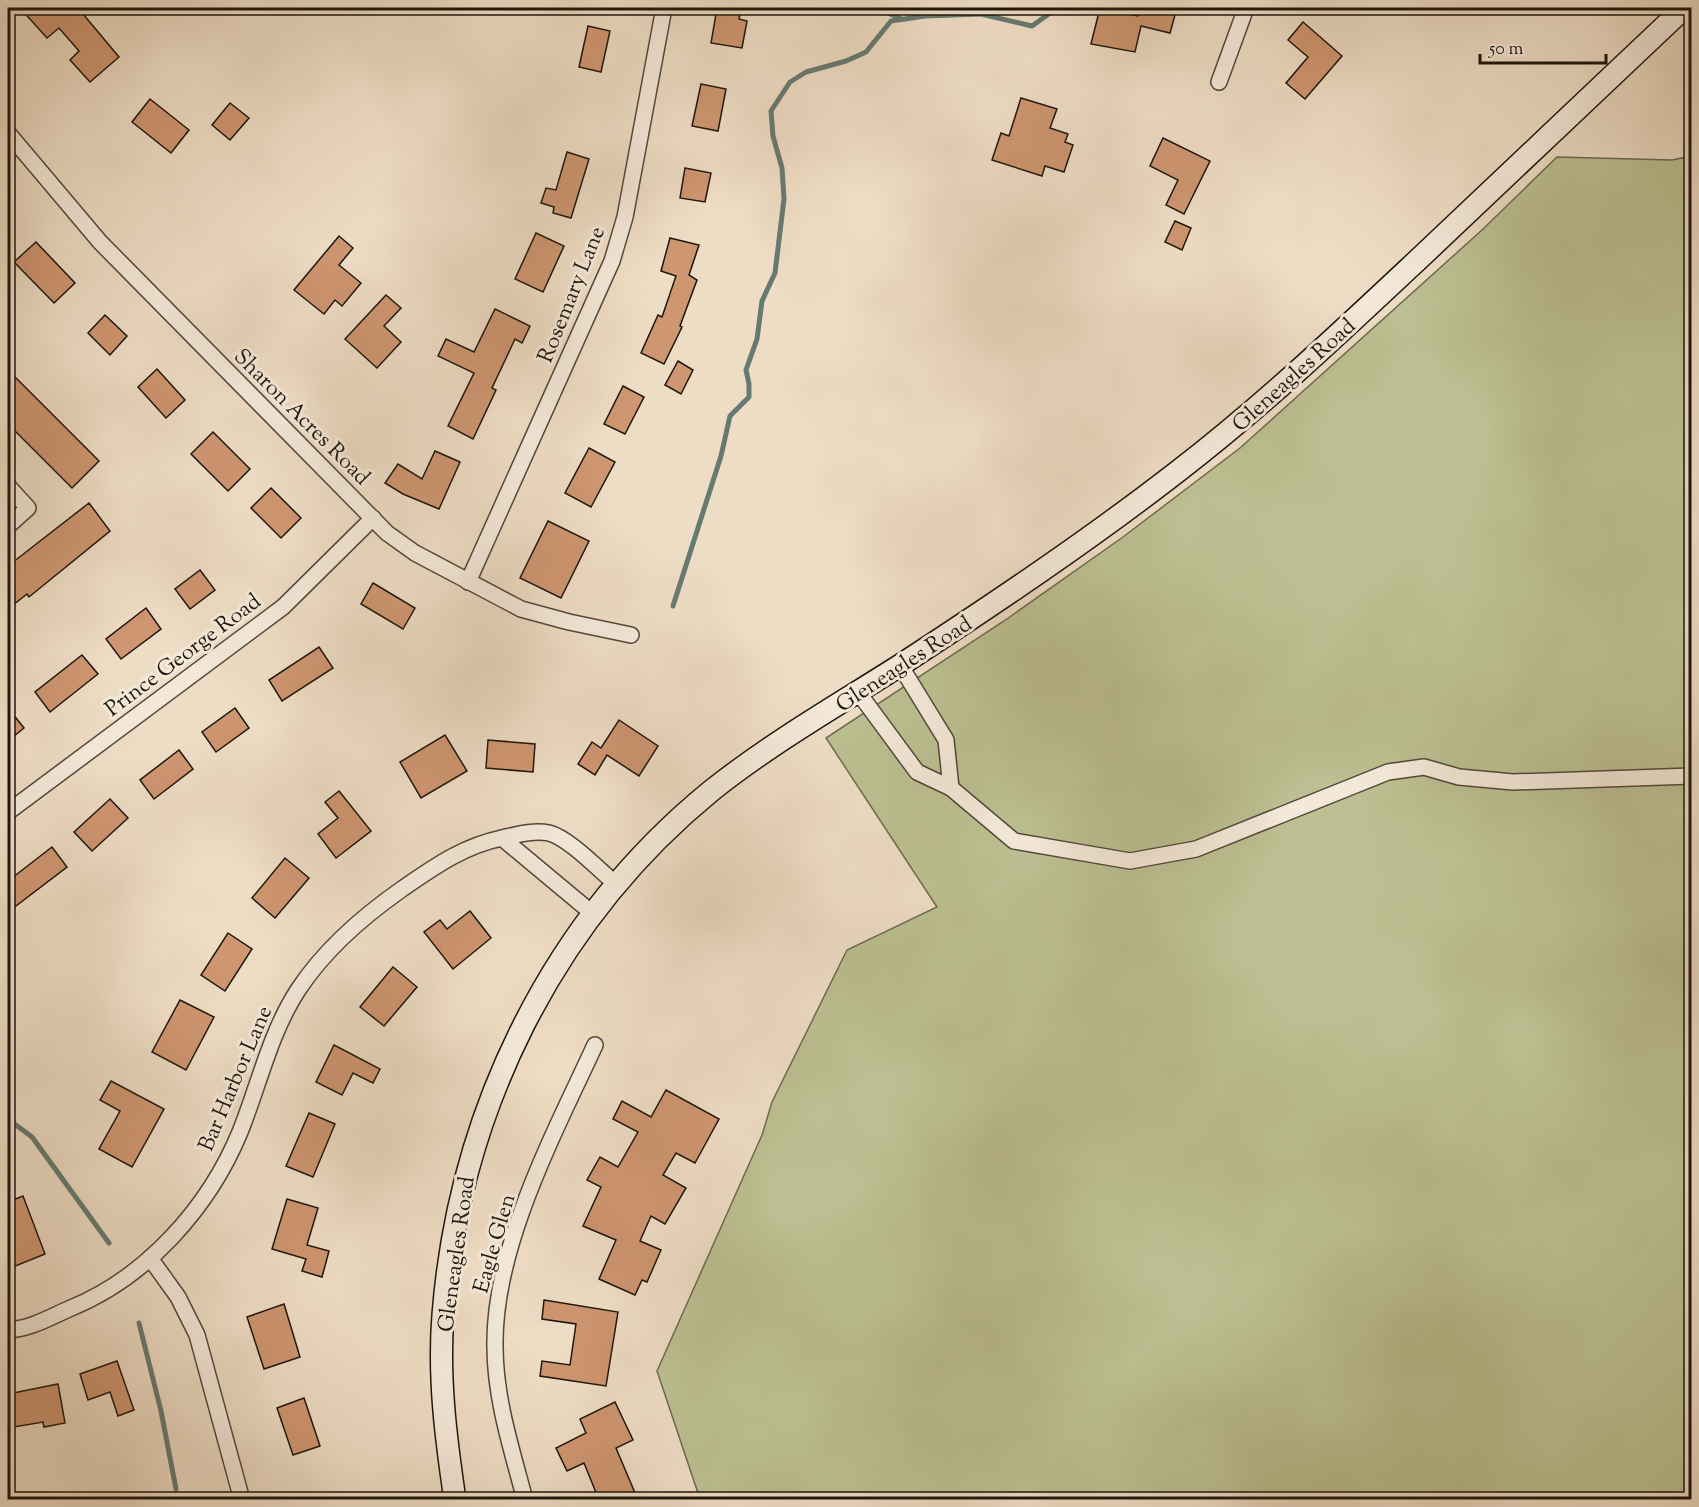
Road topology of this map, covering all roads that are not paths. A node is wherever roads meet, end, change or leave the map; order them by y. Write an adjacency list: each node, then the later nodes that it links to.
1 (664, 8): 9 (street, Rosemary Lane)
2 (1246, 8): 4 (street)
3 (1684, 8): 11 (street, Gleneagles Road)
4 (1219, 82)
5 (8, 133): 7 (street, Sharon Acres Road)
6 (8, 486): 8 (street)
7 (373, 518): 9 (street, Sharon Acres Road); 15 (street, Prince George Road)
8 (8, 526)
9 (468, 582): 10 (street, Sharon Acres Road)
10 (632, 635)
11 (900, 665): 12 (street, Gleneagles Road); 14 (street)
12 (858, 692): 14 (street); 17 (street, Gleneagles Road)
13 (1692, 776): 14 (street)
14 (951, 788)
15 (8, 812)
16 (502, 838): 17 (street, Bar Harbor Lane); 18 (street); 20 (street, Bar Harbor Lane)
17 (616, 884): 18 (street, Gleneagles Road)
18 (592, 913): 23 (street, Gleneagles Road)
19 (595, 1045): 24 (street, Eagle Glen)
20 (150, 1258): 21 (street, Bar Harbor Lane); 22 (street)
21 (8, 1330)
22 (242, 1500)
23 (455, 1500)
24 (525, 1500)

